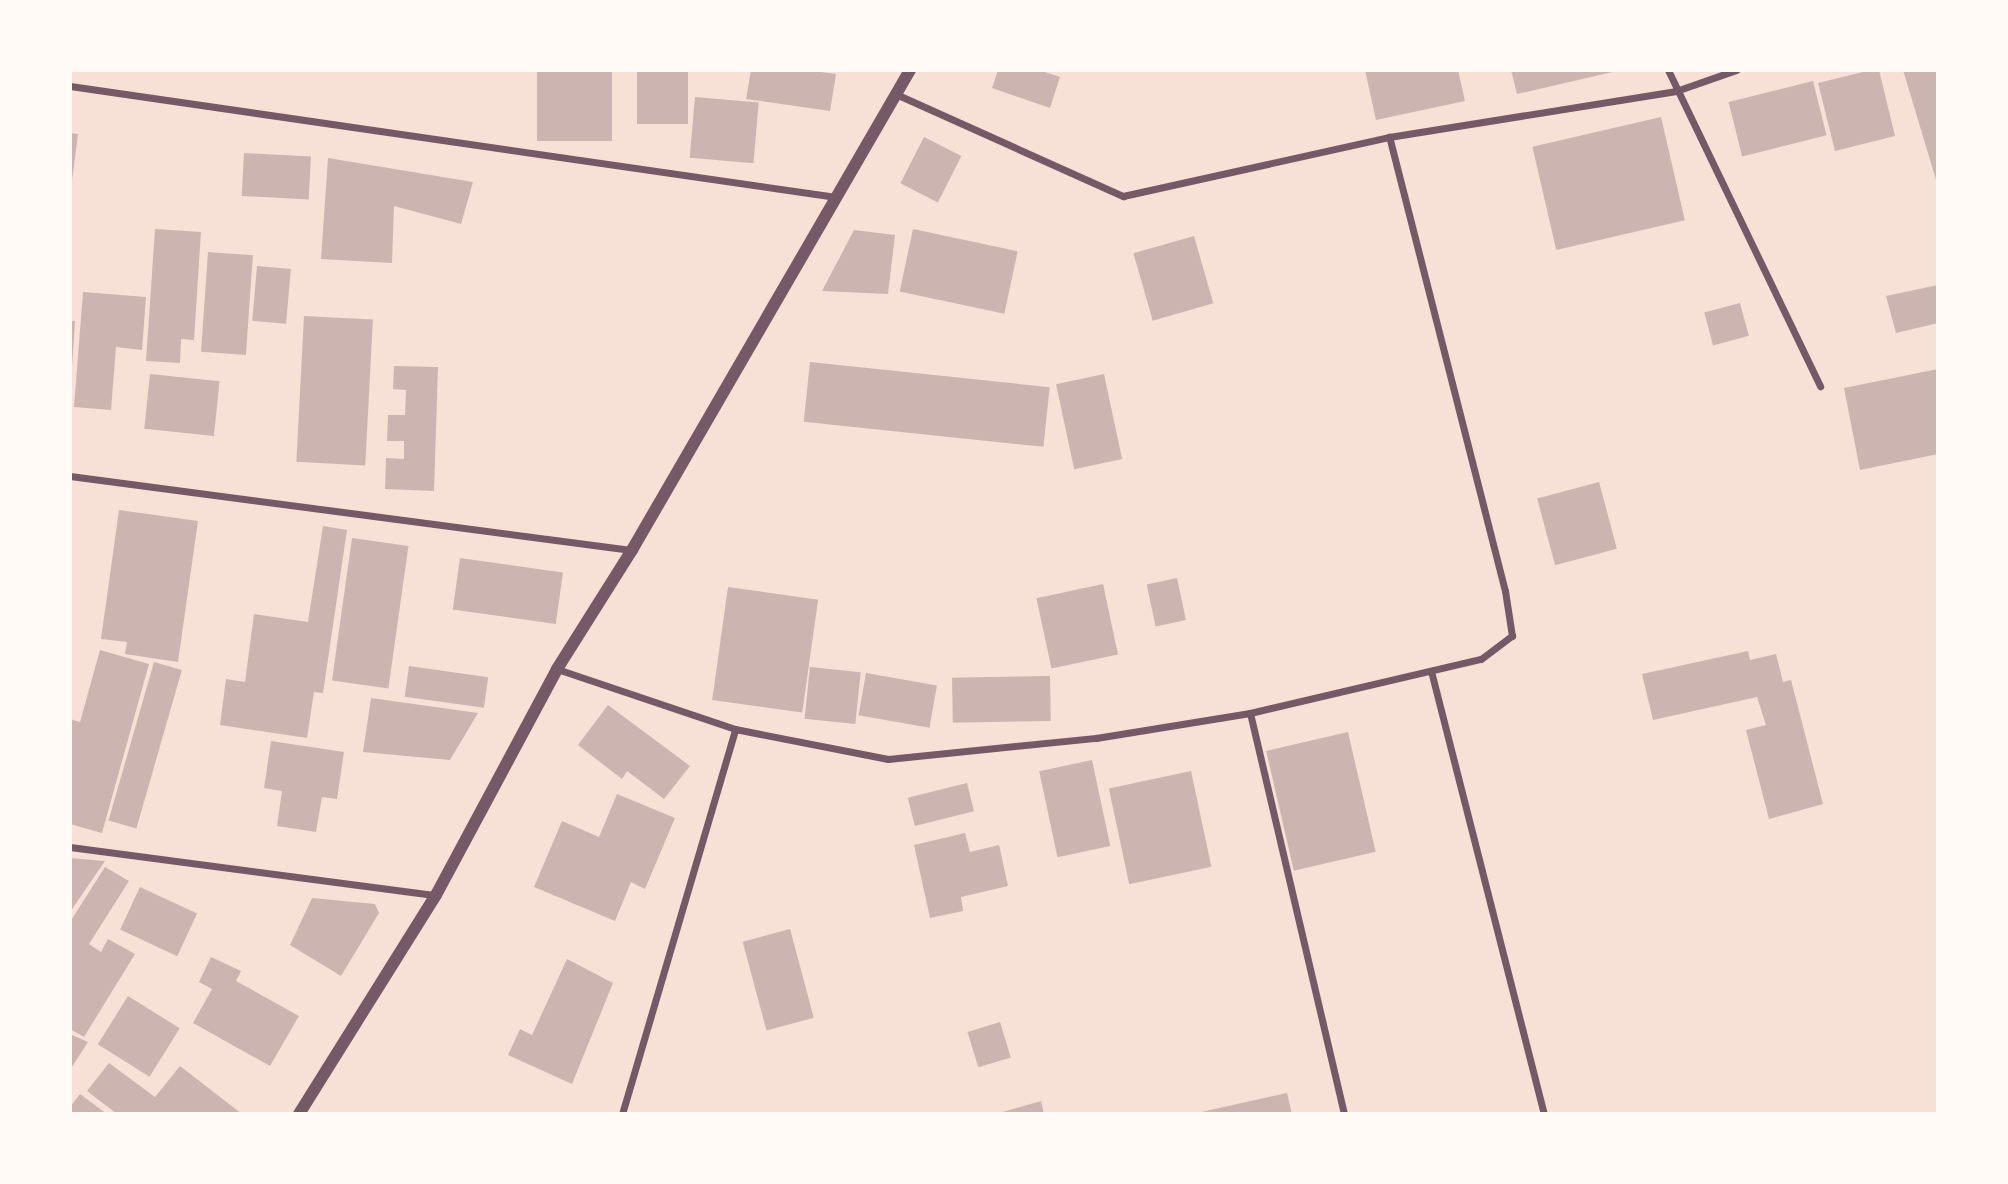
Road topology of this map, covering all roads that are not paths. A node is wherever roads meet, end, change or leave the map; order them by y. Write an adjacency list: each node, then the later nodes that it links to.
1 (910, 70): 6 (street)
2 (1668, 70): 5 (street)
3 (1736, 70): 5 (street)
4 (70, 86): 8 (street)
5 (1676, 91): 7 (street); 9 (street)
6 (898, 95): 7 (street); 8 (street)
7 (1389, 137): 13 (street)
8 (836, 197): 11 (street)
9 (1820, 386)
10 (70, 475): 11 (street)
11 (632, 550): 12 (street)
12 (556, 669): 15 (street); 17 (street)
13 (1431, 671): 14 (street); 21 (street)
14 (1250, 713): 15 (street); 20 (street)
15 (735, 729): 19 (street)
16 (70, 846): 17 (street)
17 (436, 895): 18 (street)
18 (299, 1114)
19 (622, 1114)
20 (1343, 1114)
21 (1544, 1114)

